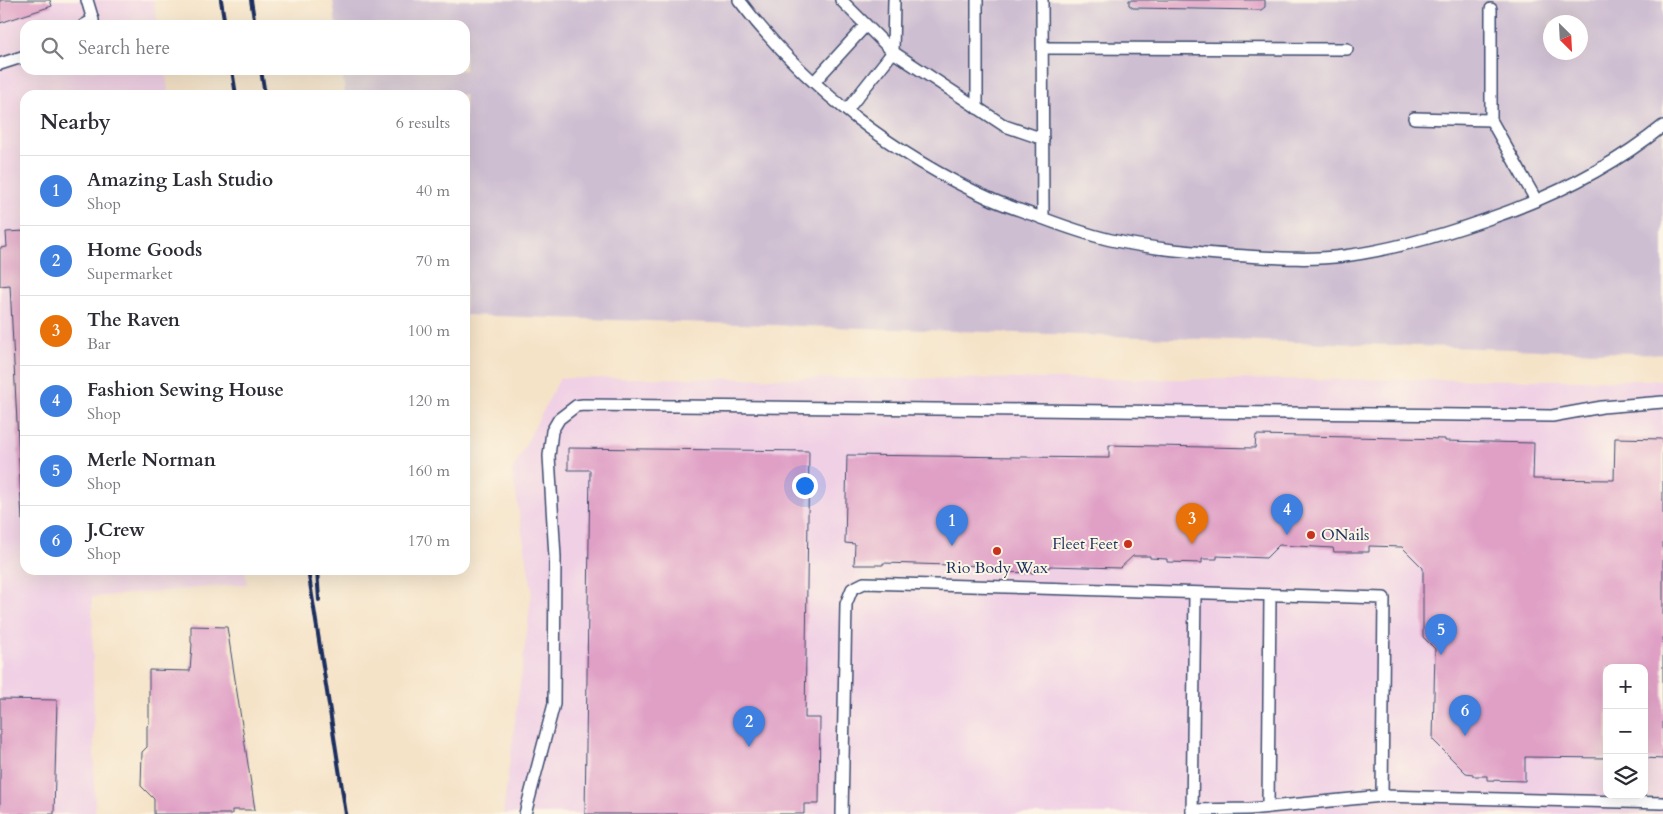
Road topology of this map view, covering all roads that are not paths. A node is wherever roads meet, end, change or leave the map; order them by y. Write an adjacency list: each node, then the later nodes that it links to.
1 (87, 0): 8 (lane)
2 (739, 0): 15 (lane)
3 (840, 0): 9 (lane)
4 (894, 0): 12 (lane)
5 (977, 0): 16 (lane)
6 (1042, 0): 10 (lane)
7 (1491, 8): 19 (lane)
8 (93, 20)
9 (866, 25): 12 (lane); 15 (lane)
10 (1043, 48): 11 (lane); 21 (lane)
11 (1347, 49)
12 (893, 52): 16 (lane); 17 (lane)
13 (20, 58): 14 (lane)
14 (0, 64)
15 (814, 82): 17 (lane)
16 (977, 108): 21 (lane)
17 (847, 110): 23 (lane)
18 (1414, 118): 19 (lane)
19 (1491, 120): 22 (lane)
20 (1663, 126): 22 (lane)
21 (1043, 139): 23 (lane)
22 (1536, 200): 23 (lane)
23 (1043, 218)
24 (1663, 402): 31 (lane)
25 (1195, 593): 26 (lane); 30 (lane); 32 (lane)
26 (1270, 595): 27 (lane); 29 (lane)
27 (1382, 796): 28 (lane); 29 (lane)
28 (1663, 804)
29 (1268, 807): 30 (lane)
30 (1192, 812)
31 (525, 814)
32 (842, 814)

